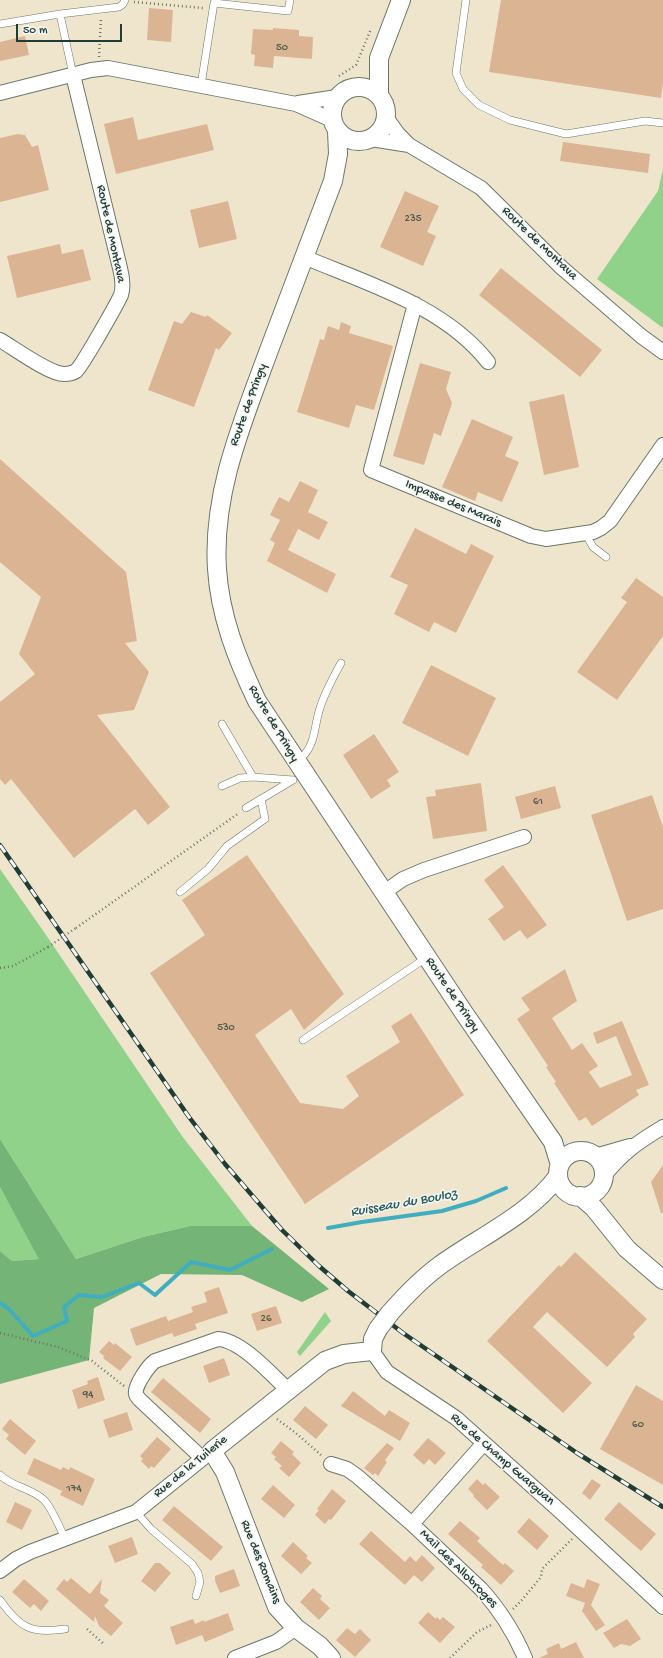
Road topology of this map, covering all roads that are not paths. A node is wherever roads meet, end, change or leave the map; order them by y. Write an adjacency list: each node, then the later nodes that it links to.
1 (124, 0): 5 (lane)
2 (290, 0): 9 (lane)
3 (401, 0): 7 (street)
4 (466, 0): 16 (lane)
5 (60, 14): 6 (lane); 8 (lane)
6 (0, 24)
7 (379, 58): 10 (street); 12 (street)
8 (73, 75): 9 (street); 11 (street); 23 (street, Route de Montava)
9 (201, 85): 14 (street)
10 (358, 87): 12 (street); 13 (street)
11 (0, 93)
12 (379, 96): 15 (street)
13 (337, 97): 14 (street); 17 (street)
14 (296, 104): 17 (street)
15 (386, 117): 18 (street); 19 (street, Route de Montava)
16 (663, 123)
17 (334, 125): 18 (street); 20 (street, Route de Pringy)
18 (364, 140): 19 (street, Route de Montava); 20 (street, Route de Pringy)
19 (409, 145): 24 (street, Route de Montava)
20 (333, 181): 21 (street, Route de Pringy)
21 (304, 257): 22 (street); 31 (street, Route de Pringy)
22 (415, 304): 25 (street); 27 (street, Impasse des Marais)
23 (0, 340)
24 (663, 352)
25 (488, 362)
26 (663, 445): 27 (street, Impasse des Marais)
27 (585, 533): 28 (lane)
28 (606, 557)
29 (341, 663): 31 (lane)
30 (222, 724): 32 (lane)
31 (298, 772): 32 (lane); 34 (lane); 38 (street, Route de Pringy)
32 (253, 777): 33 (lane)
33 (222, 786)
34 (261, 799): 35 (lane); 37 (lane)
35 (246, 808)
36 (524, 837): 38 (street)
37 (180, 892)
38 (383, 893): 39 (street, Route de Pringy)
39 (426, 957): 40 (lane); 42 (street, Route de Pringy)
40 (303, 1040)
41 (663, 1127): 43 (street)
42 (554, 1142): 44 (street); 46 (street, Route de Pringy)
43 (632, 1146): 45 (street); 47 (street)
44 (578, 1151): 45 (street); 46 (street)
45 (595, 1156): 47 (street)
46 (559, 1170): 48 (street); 49 (street)
47 (602, 1182): 48 (street); 50 (street)
48 (575, 1195): 49 (street); 51 (street)
49 (524, 1209): 52 (street, bridge)
50 (663, 1268)
51 (663, 1280)
52 (372, 1351): 53 (street, Rue de la Tuilerie); 54 (street, Rue de Champ Guarguan)
53 (288, 1390): 55 (street, Rue de la Tuilerie); 55 (street)
54 (484, 1443): 59 (street, Mail des Allobroges); 64 (street, Rue de Champ Guarguan)
55 (207, 1455): 58 (street, Rue de la Tuilerie); 65 (street, Rue des Romains)
56 (331, 1464): 59 (street, Mail des Allobroges)
57 (0, 1475): 60 (lane)
58 (136, 1512): 60 (street, Rue de la Tuilerie); 62 (lane)
59 (412, 1524): 69 (street, Mail des Allobroges)
60 (65, 1538): 61 (street, Rue de la Tuilerie)
61 (0, 1570)
62 (196, 1596)
63 (0, 1600): 66 (lane)
64 (663, 1607)
65 (296, 1628): 67 (street); 68 (street, Rue des Romains)
66 (65, 1629)
67 (241, 1657)
68 (330, 1658)
69 (525, 1658)

